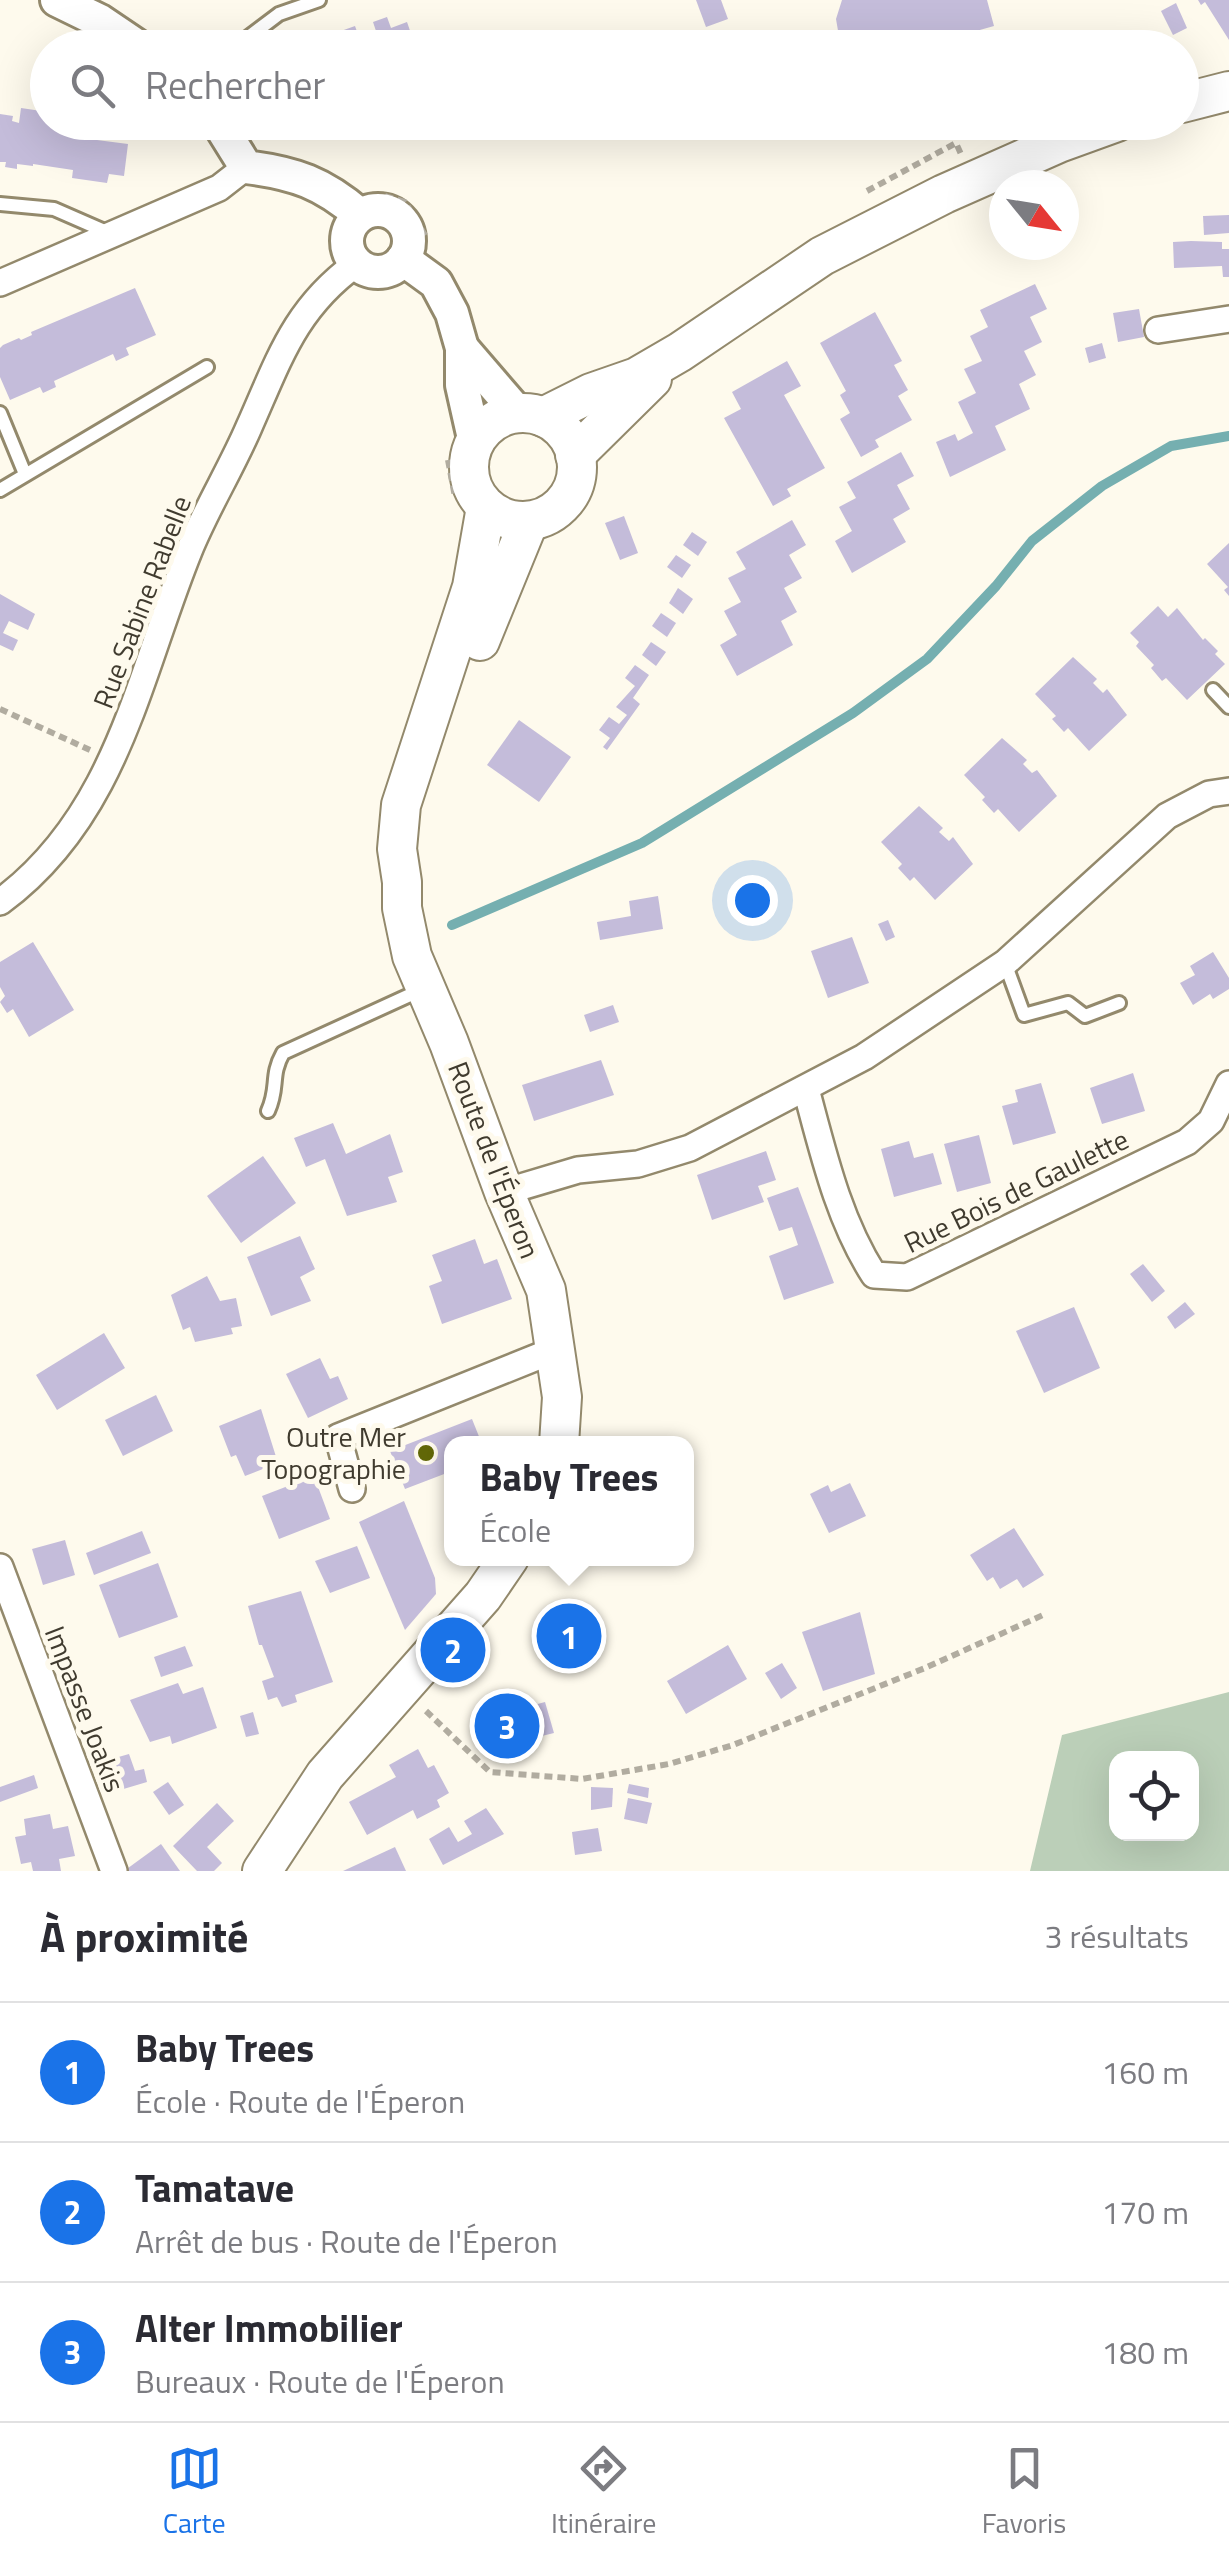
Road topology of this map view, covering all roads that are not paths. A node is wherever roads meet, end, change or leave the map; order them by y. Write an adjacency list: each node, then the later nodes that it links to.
1 (57, 0): 3 (street)
2 (319, 0): 4 (lane)
3 (114, 30)
4 (258, 30)
5 (1229, 90): 6 (main road)
6 (1199, 98)
7 (229, 140): 9 (street)
8 (1073, 140): 19 (main road)
9 (246, 167): 11 (street); 12 (street)
10 (0, 204): 12 (lane)
11 (370, 205): 13 (street); 14 (street)
12 (112, 234): 15 (street)
13 (417, 254): 14 (street); 18 (street)
14 (356, 264): 33 (street, Rue Sabine Rabelle)
15 (0, 283)
16 (1229, 319): 17 (street)
17 (1158, 330)
18 (462, 348): 22 (street); 23 (street)
19 (680, 352): 22 (main road); 24 (main road)
20 (207, 367): 25 (lane)
21 (0, 413): 25 (lane)
22 (530, 415): 23 (main road); 24 (main road)
23 (474, 443): 27 (main road)
24 (576, 455): 28 (main road)
25 (25, 474): 26 (lane)
26 (0, 490)
27 (486, 507): 28 (main road); 32 (main road, Route de l'Éperon)
28 (529, 521): 32 (main road, Route de l'Éperon)
29 (1213, 690): 30 (lane)
30 (1229, 707)
31 (1229, 792): 34 (street)
32 (402, 882): 35 (main road, Route de l'Éperon)
33 (0, 902)
34 (1005, 963): 36 (lane); 38 (street)
35 (426, 988): 39 (lane); 40 (main road, Route de l'Éperon)
36 (1119, 1002)
37 (1229, 1084): 38 (street, Rue Bois de Gaulette)
38 (806, 1088): 40 (street)
39 (268, 1111)
40 (504, 1192): 41 (main road, Route de l'Éperon)
41 (557, 1349): 42 (main road, Route de l'Éperon); 43 (street)
42 (560, 1436)
43 (352, 1489)
44 (503, 1566): 47 (main road)
45 (0, 1567): 46 (street, Impasse Joakis)
46 (114, 1871)
47 (262, 1871)

